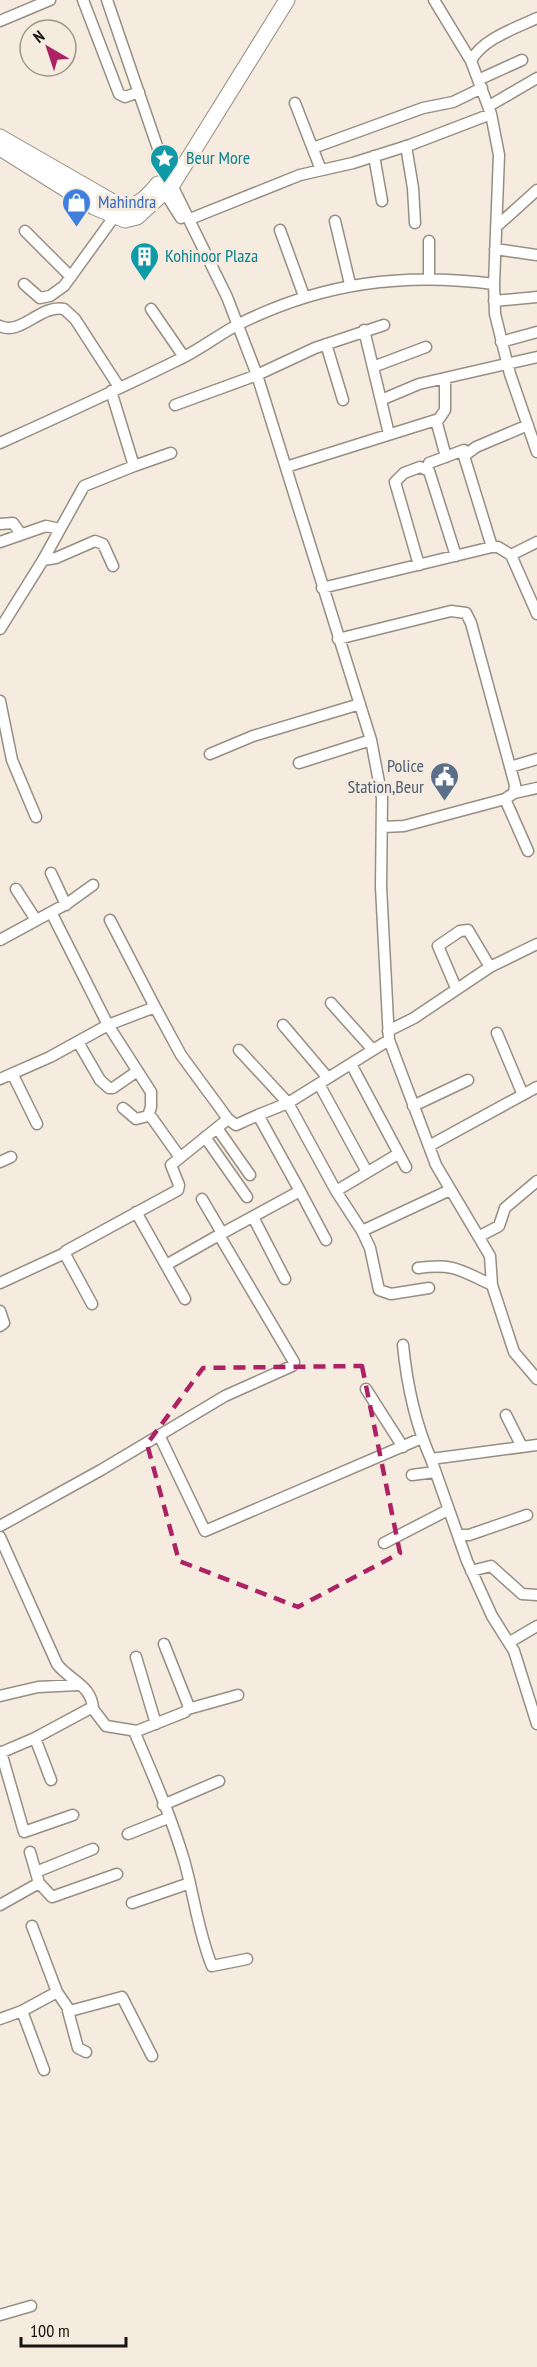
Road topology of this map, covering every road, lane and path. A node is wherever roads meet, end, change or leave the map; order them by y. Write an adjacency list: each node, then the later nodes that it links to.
1 (50, 0): 8 (street)
2 (83, 0): 14 (street)
3 (107, 0): 14 (street)
4 (275, 0): 9 (highway)
5 (287, 0): 9 (highway)
6 (434, 0): 11 (street)
7 (537, 18): 11 (street)
8 (0, 21)
9 (248, 52): 23 (highway)
10 (522, 60): 13 (street)
11 (471, 61): 13 (street)
12 (537, 78): 16 (street)
13 (480, 84): 16 (street); 20 (street)
14 (139, 92): 23 (street)
15 (295, 103): 20 (street)
16 (490, 110): 18 (street); 30 (street)
17 (0, 136): 23 (highway)
18 (406, 146): 21 (street); 29 (street)
19 (0, 148): 26 (highway)
20 (313, 148): 22 (street)
21 (374, 156): 22 (street); 25 (street)
22 (321, 170): 27 (street)
23 (165, 184): 26 (highway); 27 (street); 46 (street)
24 (537, 190): 30 (street)
25 (382, 201)
26 (114, 217): 36 (street)
27 (190, 219): 46 (street)
28 (335, 221): 39 (street)
29 (415, 223)
30 (496, 227): 34 (street)
31 (280, 230): 41 (street)
32 (25, 231): 36 (street)
33 (429, 242): 37 (street)
34 (495, 249): 35 (street); 40 (street)
35 (537, 255)
36 (71, 277): 38 (street)
37 (429, 278): 39 (street); 40 (street)
38 (24, 284)
39 (350, 284): 41 (street)
40 (494, 284): 43 (street)
41 (304, 296): 46 (street)
42 (537, 297): 43 (street)
43 (494, 301): 50 (street)
44 (151, 309): 53 (street)
45 (384, 325): 48 (street)
46 (236, 326): 53 (street); 57 (street)
47 (1, 328): 59 (street)
48 (364, 330): 51 (street); 56 (street)
49 (537, 332): 50 (street)
50 (501, 342): 55 (street)
51 (326, 344): 57 (street); 60 (street)
52 (426, 347): 56 (street)
53 (184, 357): 59 (street)
54 (537, 357): 55 (street)
55 (507, 363): 58 (street); 64 (street)
56 (373, 367): 61 (street)
57 (255, 375): 62 (street); 73 (street)
58 (444, 378): 61 (street); 63 (street)
59 (115, 389): 66 (street); 72 (street)
60 (343, 400)
61 (381, 400): 65 (street)
62 (175, 405)
63 (436, 420): 65 (street); 70 (street)
64 (528, 425): 68 (street); 79 (street)
65 (389, 434): 73 (street)
66 (0, 443)
67 (464, 450): 70 (street)
68 (537, 452)
69 (171, 453): 72 (street)
70 (446, 457): 71 (street)
71 (429, 463)
72 (134, 466): 75 (street)
73 (286, 468): 85 (street)
74 (0, 524): 76 (street)
75 (60, 529): 76 (street); 82 (street)
76 (21, 534): 77 (street)
77 (0, 542)
78 (537, 542): 80 (street)
79 (492, 547): 80 (street); 81 (street)
80 (511, 555): 86 (street)
81 (456, 556): 83 (street); 83 (street)
82 (43, 560): 84 (street); 87 (street)
83 (419, 565): 85 (street)
84 (113, 566)
85 (322, 588): 88 (street)
86 (537, 614)
87 (0, 629)
88 (338, 639): 90 (street); 95 (street)
89 (0, 701): 98 (street)
90 (360, 704): 91 (street); 92 (street)
91 (372, 740): 94 (street); 99 (street)
92 (210, 754)
93 (537, 759): 95 (street)
94 (300, 763)
95 (510, 767): 97 (street)
96 (537, 788): 97 (street)
97 (509, 796): 99 (street); 100 (street)
98 (36, 817)
99 (383, 827): 117 (street)
100 (528, 851)
101 (51, 873): 104 (street)
102 (93, 885): 104 (street)
103 (16, 889): 106 (street)
104 (66, 905): 105 (street)
105 (51, 912): 106 (street); 115 (street)
106 (36, 920): 108 (street)
107 (110, 920): 113 (street)
108 (0, 940)
109 (537, 944): 110 (street)
110 (490, 967): 111 (street); 111 (street)
111 (456, 988): 117 (street)
112 (331, 1003): 120 (street)
113 (155, 1007): 115 (street); 133 (street)
114 (283, 1024): 125 (street)
115 (108, 1025): 118 (street); 122 (street)
116 (497, 1033): 127 (street)
117 (388, 1035): 120 (street); 129 (street)
118 (78, 1042): 122 (street); 123 (street)
119 (239, 1050): 128 (street)
120 (373, 1050): 121 (street)
121 (351, 1064): 125 (street); 138 (street)
122 (136, 1072): 132 (street)
123 (4, 1075): 134 (street)
124 (468, 1080): 129 (street)
125 (323, 1081): 128 (street); 143 (street)
126 (537, 1087): 127 (street)
127 (523, 1095): 137 (street)
128 (288, 1103): 131 (street); 148 (street)
129 (413, 1106): 137 (street)
130 (123, 1108): 132 (street)
131 (258, 1115): 133 (street); 147 (street)
132 (148, 1116): 139 (street)
133 (228, 1119): 135 (street)
134 (37, 1124)
135 (217, 1128): 136 (street); 144 (street)
136 (205, 1137): 139 (street); 149 (street)
137 (429, 1146): 146 (street)
138 (398, 1154): 142 (street); 143 (street)
139 (179, 1156): 151 (street)
140 (11, 1157): 141 (street)
141 (0, 1162)
142 (406, 1167)
143 (367, 1172): 148 (street)
144 (250, 1175)
145 (537, 1181): 155 (street)
146 (450, 1190): 153 (street); 155 (street)
147 (300, 1191): 152 (street); 156 (street)
148 (336, 1191): 153 (street)
149 (247, 1197)
150 (202, 1199): 154 (street)
151 (136, 1212): 157 (street); 158 (street)
152 (252, 1217): 154 (street); 160 (street)
153 (362, 1231): 163 (street)
154 (221, 1234): 158 (street); 172 (street)
155 (480, 1236): 162 (street)
156 (326, 1240)
157 (65, 1253): 161 (street); 165 (street)
158 (166, 1265): 164 (street)
159 (418, 1268): 162 (street)
160 (285, 1280)
161 (0, 1283)
162 (492, 1285): 169 (street)
163 (429, 1288)
164 (185, 1299)
165 (92, 1304)
166 (0, 1311): 167 (street)
167 (0, 1326)
168 (403, 1345): 173 (street)
169 (537, 1379)
170 (366, 1389): 175 (street)
171 (506, 1414): 176 (street)
172 (159, 1435): 175 (street); 182 (street)
173 (422, 1438): 175 (street); 177 (street)
174 (537, 1445): 176 (street)
175 (403, 1447)
176 (522, 1447): 177 (street)
177 (431, 1460): 178 (street)
178 (435, 1472): 179 (street); 180 (street)
179 (412, 1475)
180 (448, 1510): 183 (street); 185 (street)
181 (527, 1515): 183 (street)
182 (0, 1526)
183 (458, 1535): 186 (street)
184 (0, 1537): 194 (street)
185 (384, 1543)
186 (471, 1571): 187 (street); 189 (street)
187 (537, 1595)
188 (537, 1626): 189 (street)
189 (510, 1642): 197 (street)
190 (164, 1644): 195 (street)
191 (136, 1657): 196 (street)
192 (238, 1695): 195 (street)
193 (0, 1696): 194 (street)
194 (93, 1705): 198 (street); 199 (street)
195 (188, 1708): 196 (street)
196 (156, 1724): 198 (street)
197 (537, 1724)
198 (134, 1731): 203 (street)
199 (35, 1738): 200 (street); 201 (street)
200 (1, 1752): 204 (street)
201 (51, 1780)
202 (219, 1781): 203 (street)
203 (163, 1805): 205 (street)
204 (73, 1815)
205 (168, 1818): 206 (street); 211 (street)
206 (128, 1834)
207 (93, 1849): 210 (street)
208 (30, 1852): 210 (street)
209 (117, 1874): 210 (street)
210 (37, 1877): 213 (street)
211 (190, 1883): 212 (street); 215 (street)
212 (132, 1903)
213 (0, 1905)
214 (32, 1926): 216 (street)
215 (247, 1959)
216 (57, 1992): 217 (street); 218 (street)
217 (22, 2011): 219 (street); 222 (street)
218 (68, 2011): 220 (street); 221 (street)
219 (0, 2019)
220 (86, 2052)
221 (152, 2056)
222 (44, 2070)
223 (30, 2306): 224 (street)
224 (0, 2315)

